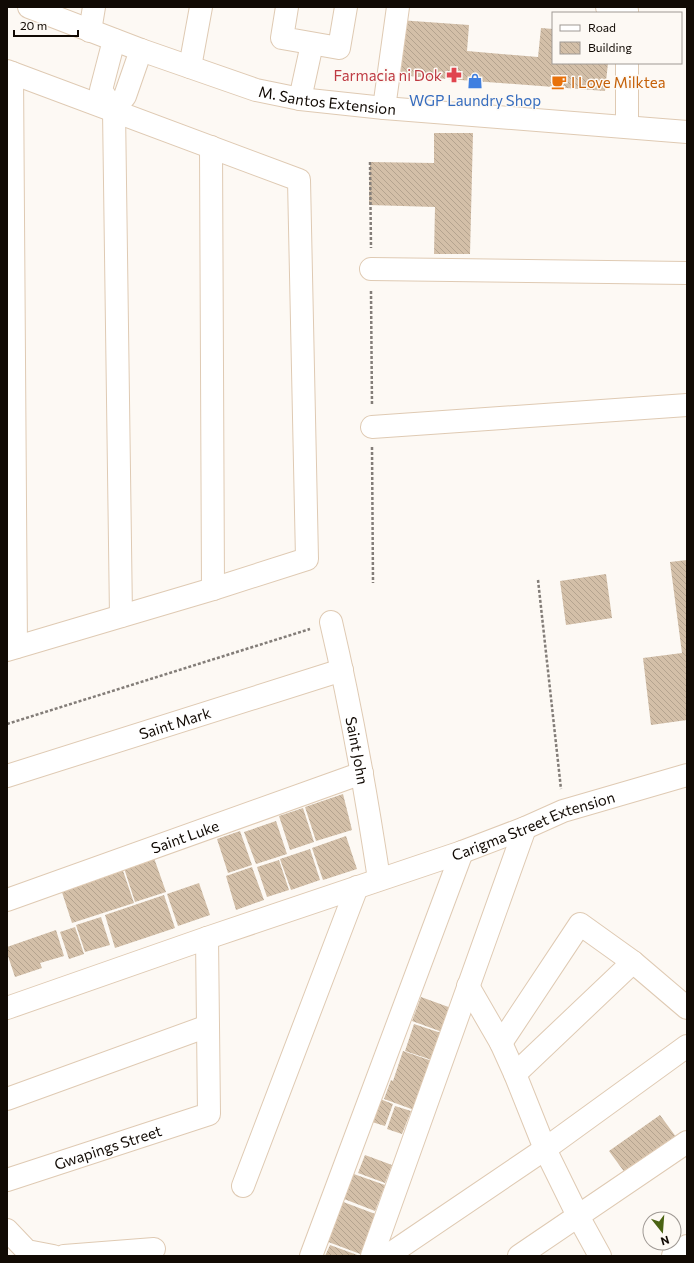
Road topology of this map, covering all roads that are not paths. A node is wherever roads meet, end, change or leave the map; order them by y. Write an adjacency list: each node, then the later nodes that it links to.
1 (29, 7): 9 (street, M. Santos Extension)
2 (94, 7): 9 (street)
3 (201, 7): 14 (street)
4 (287, 7): 11 (street)
5 (346, 7): 11 (street)
6 (398, 7): 17 (street)
7 (608, 7): 8 (street)
8 (627, 12)
9 (90, 31): 10 (street, M. Santos Extension)
10 (114, 40): 12 (street, M. Santos Extension); 18 (street)
11 (312, 44): 16 (street)
12 (141, 50): 14 (street, M. Santos Extension); 18 (street)
13 (627, 64): 19 (street)
14 (190, 67): 16 (street, M. Santos Extension)
15 (9, 72): 18 (street); 29 (street)
16 (300, 99): 17 (street, M. Santos Extension)
17 (384, 108): 19 (street, M. Santos Extension)
18 (114, 110): 21 (street); 27 (street)
19 (627, 127): 20 (street, M. Santos Extension)
20 (687, 132)
21 (211, 147): 26 (street); 26 (street)
22 (371, 269): 23 (street)
23 (687, 273)
24 (687, 405): 25 (street)
25 (372, 427)
26 (213, 588): 27 (street)
27 (121, 616): 29 (street)
28 (331, 622): 30 (street, Saint John)
29 (12, 648)
30 (342, 670): 31 (street, Saint John); 33 (street, Saint Mark)
31 (362, 773): 36 (street, Saint John); 38 (street, Saint Luke)
32 (687, 775): 34 (street, Carigma Street Extension)
33 (7, 776)
34 (525, 828): 35 (street, Carigma Street Extension); 41 (street)
35 (462, 852): 36 (street, Carigma Street Extension); 59 (street)
36 (379, 879): 37 (street, Carigma Street Extension)
37 (357, 887): 39 (street, Carigma Street Extension); 52 (street)
38 (7, 900)
39 (207, 938): 42 (street, Carigma Street Extension); 44 (street)
40 (633, 962): 43 (street); 45 (street); 47 (street)
41 (468, 986): 45 (street); 60 (street)
42 (7, 1008)
43 (687, 1008)
44 (208, 1026): 48 (street); 51 (street, Gwapings Street)
45 (501, 1043): 47 (street)
46 (687, 1046): 50 (street)
47 (515, 1074): 50 (street)
48 (7, 1099)
49 (687, 1142): 53 (street)
50 (545, 1149): 53 (street); 61 (street)
51 (7, 1180)
52 (243, 1186)
53 (578, 1216): 62 (street); 63 (street)
54 (7, 1230): 57 (street)
55 (687, 1246): 64 (street)
56 (154, 1249): 58 (street)
57 (53, 1256)
58 (64, 1256)
59 (311, 1256)
60 (372, 1256)
61 (387, 1256)
62 (519, 1256)
63 (600, 1256)
64 (673, 1256)

